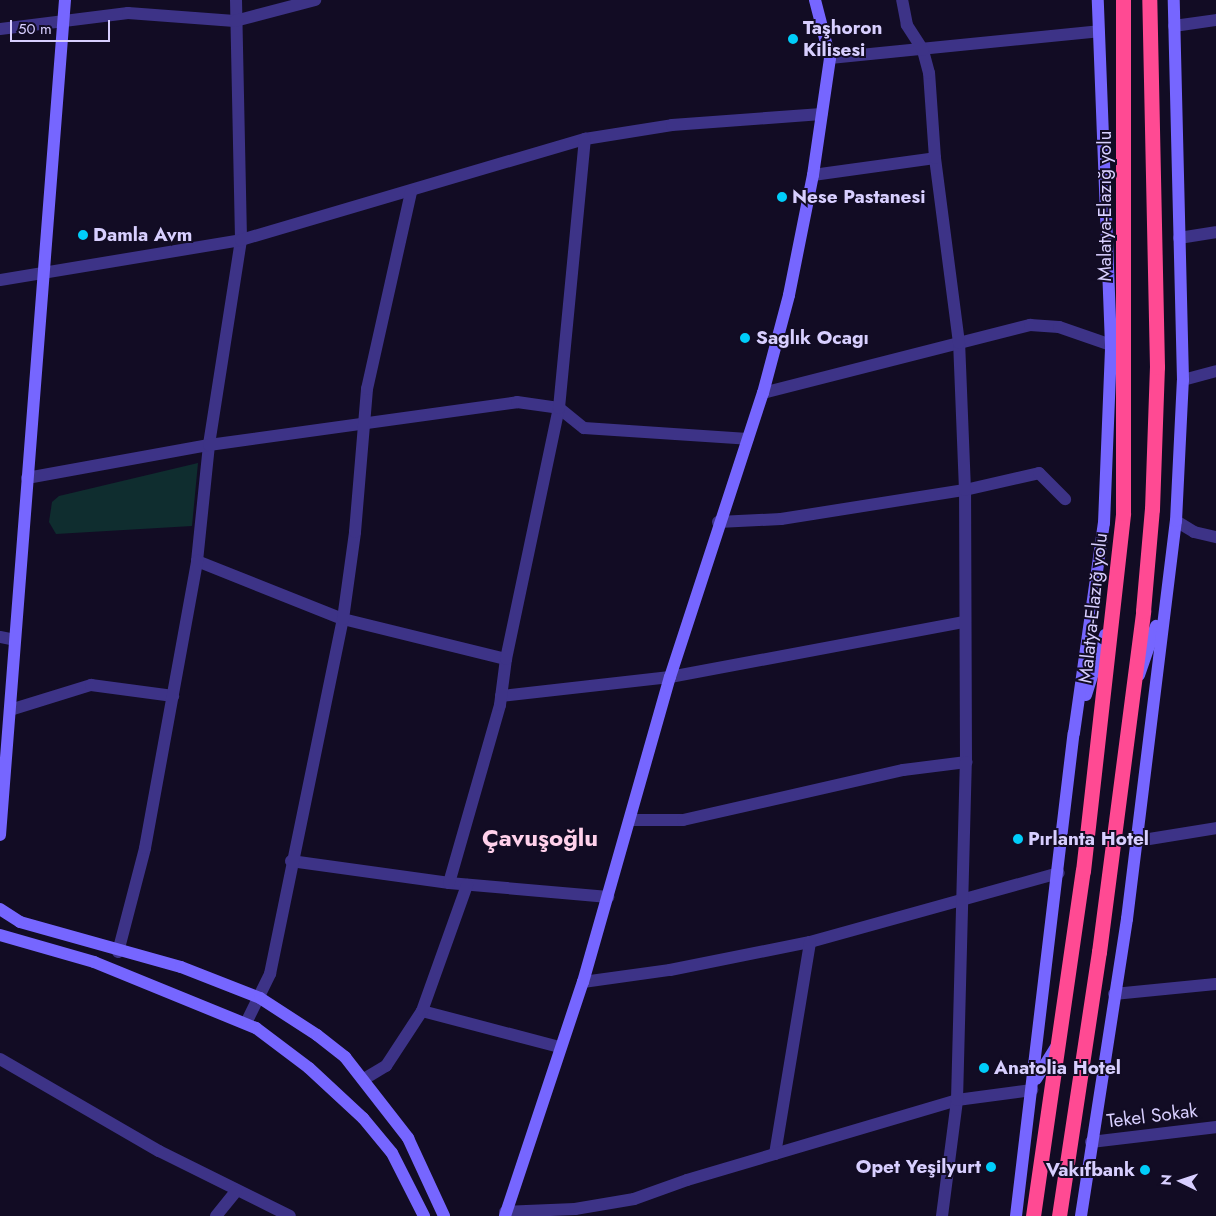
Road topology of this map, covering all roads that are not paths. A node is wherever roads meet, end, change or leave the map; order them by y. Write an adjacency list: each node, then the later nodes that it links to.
1 (65, 0): 10 (main road)
2 (236, 0): 12 (street)
3 (315, 0): 12 (street)
4 (815, 0): 17 (main road)
5 (902, 0): 16 (street)
6 (1098, 0): 15 (main road)
7 (1123, 0): 45 (highway, Malatya-Elazığ yolu)
8 (1149, 0): 52 (highway)
9 (1174, 0): 13 (main road)
10 (64, 19): 12 (street); 14 (street); 26 (main road)
11 (1216, 20): 13 (street)
12 (235, 21): 25 (street)
13 (1174, 26): 24 (main road)
14 (0, 29)
15 (1099, 30): 16 (street); 29 (main road)
16 (923, 50): 17 (street); 20 (street)
17 (830, 58): 18 (main road)
18 (822, 114): 19 (street); 21 (main road)
19 (584, 138): 22 (street); 33 (street)
20 (935, 158): 21 (street); 28 (street)
21 (813, 176): 32 (main road)
22 (411, 192): 25 (street); 34 (street)
23 (1216, 232): 24 (street)
24 (1179, 238): 31 (main road)
25 (241, 240): 26 (street); 36 (street)
26 (41, 271): 27 (street); 37 (main road)
27 (0, 280)
28 (959, 343): 29 (street); 32 (street); 38 (street)
29 (1111, 345): 56 (main road)
30 (1216, 371): 31 (street)
31 (1183, 380): 40 (main road)
32 (763, 393): 35 (main road)
33 (558, 408): 34 (street); 35 (street); 50 (street)
34 (366, 422): 36 (street); 46 (street)
35 (748, 439): 41 (main road)
36 (209, 445): 37 (street); 43 (street)
37 (27, 478): 49 (main road)
38 (965, 490): 39 (street); 41 (street); 47 (street)
39 (1065, 499)
40 (1176, 520): 42 (street); 44 (main road)
41 (718, 522): 51 (main road)
42 (1216, 537)
43 (197, 561): 46 (street); 53 (street)
44 (1165, 600): 52 (main road); 61 (main road)
45 (1114, 606): 56 (main road); 79 (highway, Malatya-Elazığ yolu)
46 (343, 619): 50 (street); 62 (street)
47 (963, 622): 51 (street); 57 (street)
48 (0, 637): 49 (street)
49 (15, 640): 55 (main road)
50 (506, 659): 54 (street)
51 (670, 677): 54 (street); 58 (main road)
52 (1132, 694): 98 (highway)
53 (173, 696): 55 (street); 72 (street)
54 (501, 696): 64 (street)
55 (10, 710): 60 (main road)
56 (1074, 733): 63 (main road)
57 (966, 762): 58 (street); 67 (street)
58 (630, 820): 66 (main road)
59 (1216, 828): 61 (street)
60 (0, 835)
61 (1137, 841): 75 (main road)
62 (291, 861): 64 (street); 76 (street)
63 (1059, 873): 67 (street); 83 (main road)
64 (449, 883): 65 (street)
65 (467, 885): 66 (street); 77 (street)
66 (608, 897): 73 (main road)
67 (964, 897): 71 (street); 84 (street)
68 (0, 909): 69 (main road)
69 (20, 922): 70 (main road); 72 (main road)
70 (0, 935): 78 (main road)
71 (810, 942): 73 (street); 87 (street)
72 (118, 952): 76 (main road)
73 (583, 982): 80 (main road)
74 (1216, 984): 75 (street)
75 (1114, 994): 86 (main road)
76 (260, 998): 78 (street); 82 (main road)
77 (422, 1012): 80 (street); 82 (street)
78 (246, 1022): 93 (main road)
79 (1057, 1045): 83 (main road); 97 (highway, Malatya-Elazığ yolu)
80 (559, 1047): 89 (main road)
81 (0, 1059): 88 (street)
82 (364, 1079): 94 (main road)
83 (1033, 1086): 84 (street); 96 (main road)
84 (957, 1100): 87 (street); 95 (street)
85 (1216, 1127): 86 (street, Tekel Sokak)
86 (1091, 1142): 99 (main road)
87 (775, 1154): 90 (street)
88 (236, 1192): 91 (street); 92 (street)
89 (505, 1214): 90 (street)
90 (520, 1215)
91 (216, 1216)
92 (290, 1216)
93 (424, 1216)
94 (444, 1216)
95 (942, 1216)
96 (1016, 1216)
97 (1033, 1216)
98 (1059, 1216)
99 (1082, 1216)

